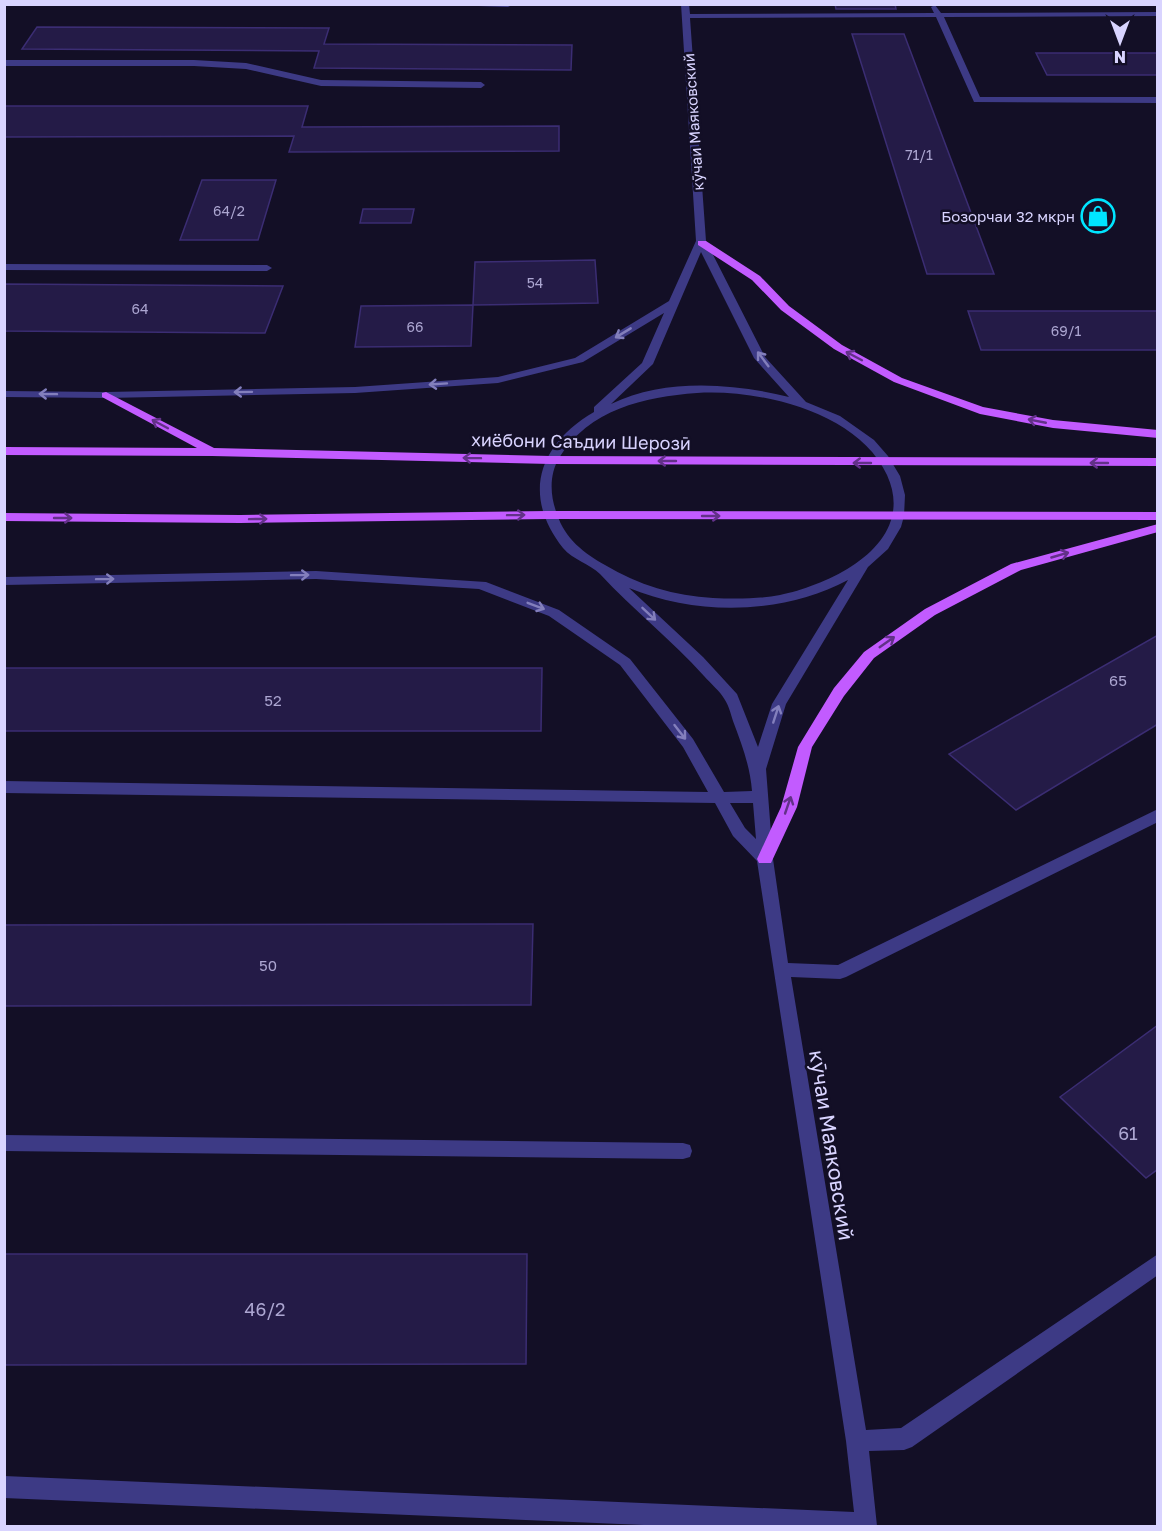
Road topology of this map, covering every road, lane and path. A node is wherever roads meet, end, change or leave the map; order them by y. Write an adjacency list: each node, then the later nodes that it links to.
1 (422, 4): 4 (street)
2 (685, 4): 7 (street, кӯчаи Маяковский)
3 (934, 4): 6 (street)
4 (508, 5)
5 (1158, 14): 6 (street)
6 (938, 15): 7 (street); 10 (street)
7 (687, 16): 11 (street, кӯчаи Маяковский)
8 (4, 63): 9 (street)
9 (481, 85)
10 (1158, 100)
11 (701, 242): 14 (street, кӯчаи Маяковский); 17 (street, кӯчаи Маяковский, one-way to 11); 19 (main road, one-way to 11)
12 (4, 267): 13 (street)
13 (267, 268)
14 (673, 303): 16 (street, one-way to 16); 18 (street, кӯчаи Маяковский)
15 (4, 394): 16 (street, one-way to 15)
16 (106, 395): 21 (main road, one-way to 16)
17 (801, 403): 18 (street, кӯчаи Маяковский); 24 (street, кӯчаи Маяковский)
18 (584, 423): 22 (street, кӯчаи Маяковский)
19 (1158, 434)
20 (4, 451): 21 (main road, хиёбони Саъдии Шерозӣ)
21 (212, 452): 22 (main road, хиёбони Саъдии Шерозӣ, one-way to 21)
22 (550, 460): 24 (main road, хиёбони Саъдии Шерозӣ, one-way to 22); 25 (street, кӯчаи Маяковский)
23 (1158, 462): 24 (main road, хиёбони Саъдии Шерозӣ, one-way to 24)
24 (887, 463): 26 (street, кӯчаи Маяковский)
25 (548, 515): 26 (main road, one-way to 26); 28 (main road, one-way to 25); 31 (street, кӯчаи Маяковский)
26 (898, 516): 27 (main road); 30 (street, кӯчаи Маяковский)
27 (1158, 516)
28 (8, 518)
29 (1158, 528): 38 (main road, one-way to 29)
30 (862, 567): 31 (street, кӯчаи Маяковский); 33 (street, кӯчаи Маяковский, one-way to 30)
31 (606, 574): 33 (street, кӯчаи Маяковский, one-way to 33)
32 (4, 580): 36 (street, one-way to 36)
33 (758, 769): 35 (street, кӯчаи Маяковский)
34 (4, 787): 36 (street)
35 (760, 797): 36 (street); 38 (street, кӯчаи Маяковский)
36 (719, 798): 38 (street)
37 (1158, 815): 39 (street)
38 (765, 859): 39 (street, кӯчаи Маяковский)
39 (781, 970): 43 (street, кӯчаи Маяковский)
40 (4, 1143): 41 (street)
41 (683, 1151)
42 (1158, 1263): 43 (street)
43 (857, 1441): 45 (street, кӯчаи Маяковский)
44 (4, 1487): 45 (street)
45 (866, 1525)

